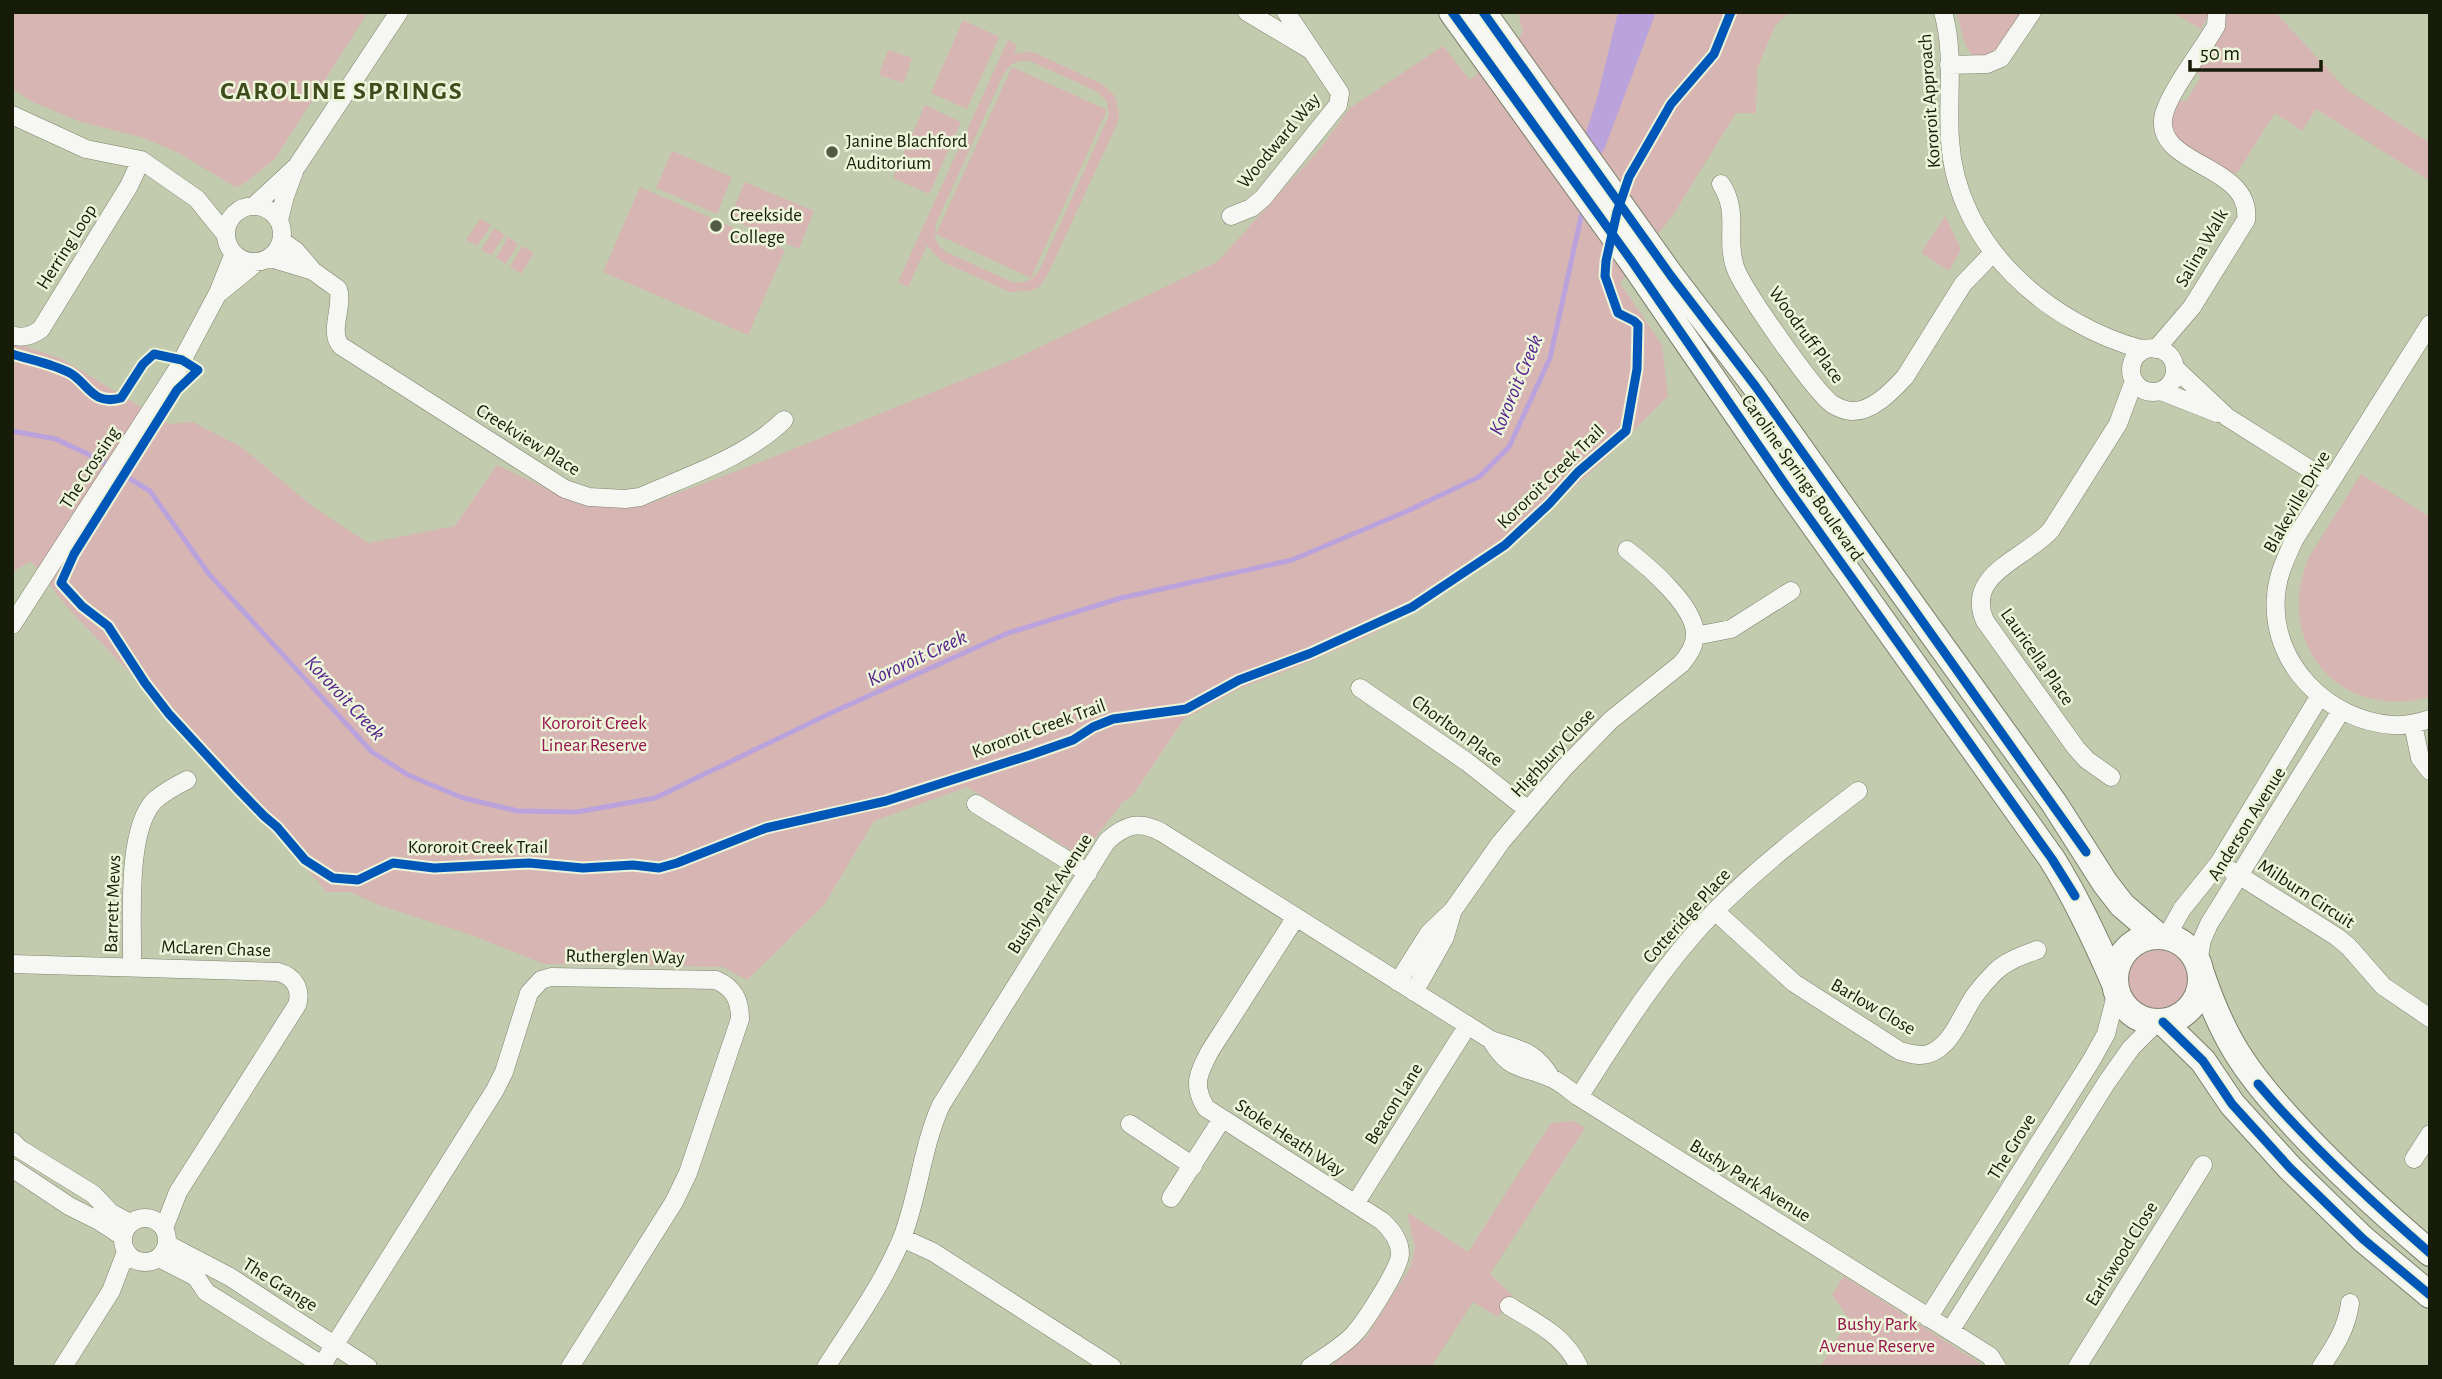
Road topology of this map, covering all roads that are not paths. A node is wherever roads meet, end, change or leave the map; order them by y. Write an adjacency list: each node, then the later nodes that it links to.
1 (399, 12): 13 (street)
2 (1247, 12): 9 (street)
3 (1286, 12): 9 (street, Woodward Way)
4 (1452, 12): 64 (main road, Caroline Springs Boulevard)
5 (1483, 12): 58 (main road, Caroline Springs Boulevard)
6 (1943, 12): 10 (street, Kororoit Approach)
7 (2032, 12): 10 (street)
8 (2217, 12): 27 (street, Salina Walk)
9 (1312, 50): 18 (street, Woodward Way)
10 (1949, 65): 23 (street, Kororoit Approach)
11 (12, 116): 12 (street)
12 (141, 160): 15 (street); 29 (street, Herring Loop)
13 (297, 166): 16 (street); 19 (street)
14 (1721, 184): 23 (street, Woodruff Place)
15 (197, 199): 17 (street); 20 (street)
16 (255, 205): 17 (street); 19 (street)
17 (236, 212): 20 (street)
18 (1231, 216)
19 (279, 220): 21 (street)
20 (226, 235): 22 (street)
21 (282, 241): 24 (street); 25 (street, Creekview Place)
22 (233, 253): 24 (street); 26 (street, The Crossing)
23 (1993, 253): 30 (street, Kororoit Approach)
24 (263, 260): 25 (street, Creekview Place); 26 (street, The Crossing)
25 (313, 271): 36 (street, Creekview Place)
26 (218, 293): 41 (street, The Crossing)
27 (2192, 307): 31 (street, Salina Walk); 32 (street, Salina Walk)
28 (2430, 324): 38 (street, Blakeville Drive)
29 (12, 335)
30 (2099, 336): 31 (street, Kororoit Approach); 33 (street, Kororoit Approach)
31 (2150, 349): 32 (street); 33 (street)
32 (2173, 364): 34 (street); 35 (street)
33 (2133, 376): 34 (street); 37 (street, Lauricella Place)
34 (2156, 391): 35 (street); 37 (street, Lauricella Place)
35 (2227, 416): 38 (street)
36 (784, 420)
37 (2118, 424): 47 (street, Lauricella Place)
38 (2330, 482): 44 (street, Blakeville Drive)
39 (1627, 550): 42 (street)
40 (1791, 590): 42 (street)
41 (12, 625)
42 (1695, 636): 51 (street, Highbury Close)
43 (1360, 688): 51 (street, Chorlton Place)
44 (2330, 704): 45 (street); 52 (street, Anderson Avenue); 54 (street, Anderson Avenue)
45 (2422, 722): 46 (street)
46 (2430, 771)
47 (2111, 776)
48 (187, 780): 62 (street, Barrett Mews)
49 (1857, 791): 56 (street, Cotteridge Place)
50 (976, 804): 53 (street)
51 (1528, 810): 55 (street, Highbury Close)
52 (2219, 863): 54 (street, Milburn Circuit); 58 (street, Anderson Avenue)
53 (1088, 873): 57 (street, Bushy Park Avenue); 81 (street, Bushy Park Avenue)
54 (2239, 876): 61 (street, Anderson Avenue); 66 (street, Milburn Circuit)
55 (1452, 911): 63 (street, Highbury Close); 65 (street, Highbury Close)
56 (1715, 911): 59 (street, Barlow Close); 69 (street, Cotteridge Place)
57 (1296, 916): 63 (street, Bushy Park Avenue); 70 (street, Stoke Heath Way)
58 (2162, 936): 61 (main road); 64 (main road)
59 (2037, 950)
60 (12, 964): 62 (street, McLaren Chase)
61 (2199, 966): 67 (main road); 83 (main road)
62 (132, 967): 80 (street, McLaren Chase)
63 (1398, 982): 65 (street, Bushy Park Avenue)
64 (2116, 988): 67 (main road); 87 (street, The Grove)
65 (1414, 992): 68 (street, Bushy Park Avenue)
66 (2430, 1018)
67 (2160, 1022): 84 (main road); 88 (street)
68 (1468, 1025): 69 (street, Bushy Park Avenue); 79 (street, Beacon Lane)
69 (1578, 1097): 87 (street, Bushy Park Avenue)
70 (1222, 1119): 76 (street); 79 (street, Stoke Heath Way)
71 (1130, 1124): 76 (street)
72 (2430, 1134): 74 (street)
73 (12, 1142): 82 (street)
74 (2414, 1158)
75 (2203, 1165): 99 (street, Earlswood Close)
76 (1193, 1166): 78 (street)
77 (12, 1168): 82 (street)
78 (1171, 1198)
79 (1355, 1204): 96 (street, Stoke Heath Way)
80 (160, 1237): 82 (street); 82 (street); 89 (street, The Grange); 90 (street)
81 (902, 1238): 94 (street, Bushy Park Avenue); 95 (street)
82 (129, 1244): 91 (street)
83 (2430, 1252)
84 (2430, 1295)
85 (2350, 1303): 100 (street)
86 (1509, 1306): 97 (street)
87 (1928, 1318): 88 (street, Bushy Park Avenue)
88 (1950, 1331): 98 (street, Bushy Park Avenue)
89 (334, 1345): 90 (street, Rutherglen Way); 92 (street, The Grange); 93 (street, Rutherglen Way)
90 (323, 1366)
91 (64, 1367)
92 (368, 1367)
93 (570, 1367)
94 (826, 1367)
95 (1112, 1367)
96 (1310, 1367)
97 (1579, 1367)
98 (1997, 1367)
99 (2077, 1367)
100 (2321, 1367)

